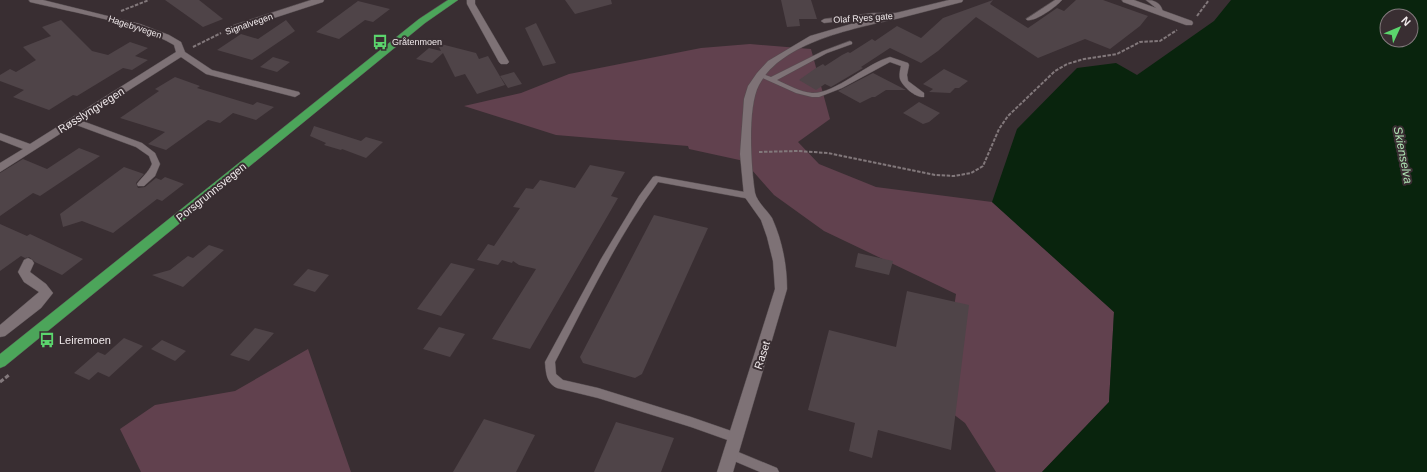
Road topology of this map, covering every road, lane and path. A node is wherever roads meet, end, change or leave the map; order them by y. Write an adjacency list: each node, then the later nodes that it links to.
1 (33, 0): 14 (street, Hagebyvegen)
2 (149, 0): 14 (path)
3 (320, 0): 19 (street, Signalvegen)
4 (443, 0): 16 (highway, Porsgrunnsvegen)
5 (454, 0): 16 (highway, Porsgrunnsvegen)
6 (471, 0): 22 (street)
7 (959, 0): 13 (street, Olaf Ryes gate)
8 (1059, 0): 15 (lane)
9 (1126, 0): 12 (street)
10 (1149, 0): 12 (lane)
11 (1209, 0): 18 (path)
12 (1160, 12): 18 (street)
13 (902, 15): 17 (lane, Olaf Ryes gate); 23 (street, Olaf Ryes gate)
14 (107, 18): 21 (street, Hagebyvegen)
15 (1029, 19)
16 (422, 21): 37 (highway, Porsgrunnsvegen)
17 (824, 21)
18 (1189, 23): 30 (path)
19 (231, 29): 21 (path, Signalvegen)
20 (850, 43): 24 (lane)
21 (181, 53): 25 (street, Hagebyvegen); 27 (street, Røsslyngvegen)
22 (504, 62)
23 (760, 75): 24 (lane); 30 (street, Olaf Ryes gate)
24 (770, 80): 26 (lane)
25 (295, 94)
26 (921, 95)
27 (74, 121): 29 (street, Røsslyngvegen); 32 (lane)
28 (0, 136): 29 (street)
29 (31, 148): 31 (street, Røsslyngvegen)
30 (745, 154): 33 (street, Olaf Ryes gate)
31 (0, 168)
32 (141, 184)
33 (750, 196): 34 (street, Olaf Ryes gate); 38 (lane)
34 (773, 237): 38 (street, Raset)
35 (28, 263): 36 (street)
36 (0, 332)
37 (0, 362)
38 (736, 438): 39 (street, Raset)
39 (731, 454): 40 (street, Raset); 41 (lane)
40 (725, 472)
41 (773, 472)

